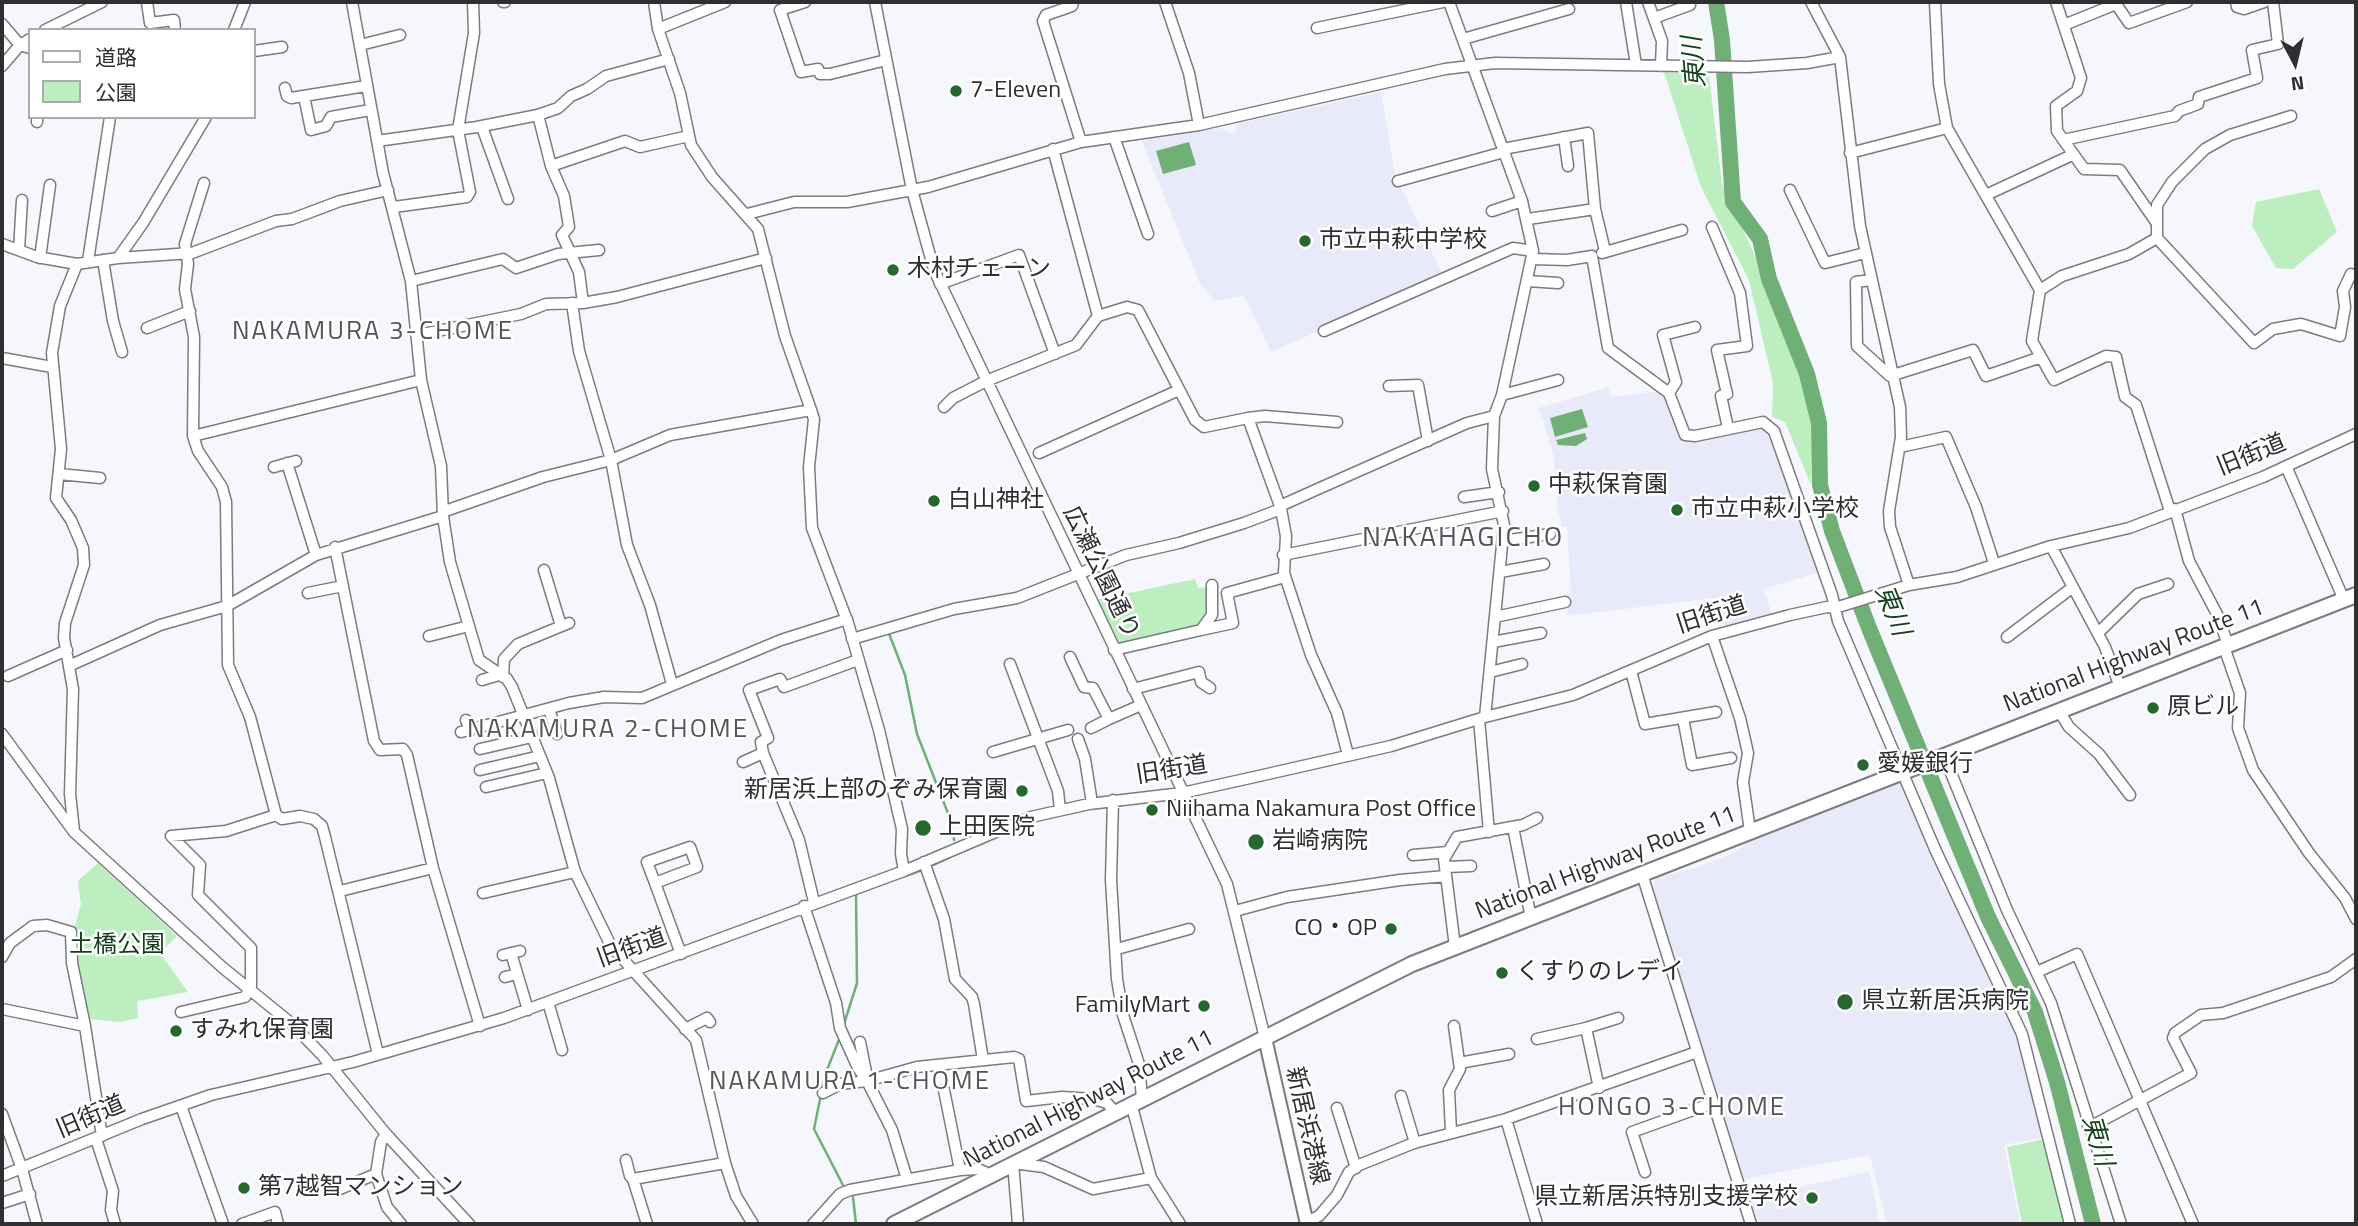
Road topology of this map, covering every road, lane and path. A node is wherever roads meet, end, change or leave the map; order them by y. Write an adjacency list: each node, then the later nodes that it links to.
1 (74, 2): 26 (street)
2 (102, 2): 26 (street)
3 (147, 2): 31 (street)
4 (245, 2): 32 (street)
5 (352, 2): 37 (street)
6 (473, 2): 59 (street)
7 (654, 2): 33 (street)
8 (725, 2): 33 (street)
9 (805, 2): 43 (street)
10 (875, 2): 43 (street, 広瀬公園通り)
11 (1073, 2): 65 (street)
12 (1165, 2): 56 (street)
13 (1443, 2): 34 (street)
14 (1449, 2): 36 (street)
15 (1626, 2): 45 (street)
16 (1648, 2): 27 (street)
17 (1811, 2): 41 (street)
18 (1935, 2): 58 (street)
19 (2056, 2): 29 (street)
20 (2187, 2): 29 (street)
21 (2236, 2): 22 (street)
22 (2264, 2)
23 (2273, 2): 63 (street)
24 (1690, 5): 27 (street)
25 (1569, 9): 36 (street)
26 (75, 14): 30 (street)
27 (1654, 18): 47 (street)
28 (2, 24): 38 (street)
29 (2063, 25): 63 (street)
30 (50, 28)
31 (175, 28)
32 (235, 28)
33 (658, 29): 42 (street)
34 (1317, 29)
35 (400, 35): 37 (street)
36 (1463, 39): 44 (street)
37 (360, 45): 48 (street)
38 (25, 46): 46 (street)
39 (282, 47): 40 (street)
40 (256, 51)
41 (1840, 57): 47 (street); 68 (street)
42 (669, 59): 52 (street); 60 (street)
43 (886, 60): 76 (street, 広瀬公園通り)
44 (1472, 65): 45 (street); 56 (street); 67 (street)
45 (1636, 65): 47 (street)
46 (2, 66)
47 (1661, 66)
48 (366, 86): 50 (street); 51 (street)
49 (285, 88): 50 (street)
50 (304, 96): 51 (street)
51 (370, 110): 64 (street)
52 (538, 115): 57 (street); 70 (street)
53 (2291, 116): 87 (street)
54 (110, 119): 105 (street)
55 (205, 119): 102 (street)
56 (1199, 125): 61 (street)
57 (482, 127): 59 (street); 79 (street)
58 (1947, 128): 68 (street); 78 (street)
59 (458, 130): 64 (street); 82 (street)
60 (689, 136): 70 (street); 85 (street)
61 (1114, 137): 65 (street); 90 (street)
62 (1564, 137): 67 (street); 71 (street); 83 (street)
63 (2063, 140): 69 (street)
64 (377, 142): 75 (street)
65 (1081, 142): 66 (street)
66 (1053, 149): 76 (street); 117 (street)
67 (1504, 150): 72 (street); 81 (street)
68 (1850, 153): 98 (street)
69 (2072, 155): 78 (street); 87 (street)
70 (551, 166): 95 (street)
71 (1568, 166)
72 (1398, 181)
73 (204, 183): 97 (street)
74 (50, 184): 101 (street)
75 (388, 190): 82 (street); 97 (street)
76 (912, 190): 85 (street); 112 (street, 広瀬公園通り)
77 (1790, 190): 98 (street)
78 (1986, 195): 113 (street)
79 (508, 199)
80 (22, 200): 93 (street)
81 (1522, 201): 84 (street); 86 (street)
82 (394, 207): 109 (street)
83 (1595, 209): 86 (street); 96 (street)
84 (1492, 211)
85 (747, 214): 103 (street)
86 (1528, 219): 99 (street)
87 (2156, 222): 91 (street)
88 (1712, 227): 140 (street)
89 (1682, 230): 96 (street)
90 (1148, 234)
91 (2157, 238): 107 (street); 113 (street)
92 (2, 244): 93 (street)
93 (19, 250): 101 (street)
94 (600, 250): 95 (street)
95 (572, 251): 109 (street); 115 (street)
96 (1605, 251): 100 (street)
97 (186, 253): 102 (street); 116 (street)
98 (1865, 253): 108 (street)
99 (1534, 255): 100 (street); 110 (street); 120 (street)
100 (1592, 257): 133 (street)
101 (40, 258): 106 (street)
102 (118, 258): 104 (street)
103 (766, 258): 115 (street); 136 (street)
104 (103, 260): 105 (street); 122 (street)
105 (88, 261): 106 (street)
106 (77, 264): 126 (street)
107 (2351, 274)
108 (1871, 280): 127 (street); 127 (street)
109 (411, 281): 121 (street)
110 (1527, 281): 111 (street); 134 (street)
111 (1558, 283)
112 (940, 284): 123 (street); 130 (street, 広瀬公園通り)
113 (2040, 290): 124 (street)
114 (572, 303): 115 (street); 121 (street); 146 (street)
115 (583, 303)
116 (190, 311): 119 (street); 142 (street)
117 (1098, 316): 123 (street); 132 (street)
118 (1695, 327): 133 (street)
119 (147, 328)
120 (1324, 331)
121 (418, 335): 128 (street)
122 (122, 352)
123 (1055, 354): 130 (street)
124 (2041, 357): 127 (street); 154 (street)
125 (2, 358): 126 (street)
126 (52, 367): 149 (street)
127 (1895, 376): 144 (street)
128 (421, 380): 142 (street); 156 (street)
129 (1558, 380): 134 (street)
130 (986, 381): 135 (street); 166 (street, 広瀬公園通り)
131 (1389, 386): 143 (street)
132 (1179, 390): 138 (street); 145 (street)
133 (1669, 393): 140 (street)
134 (1502, 395): 137 (street)
135 (944, 407)
136 (811, 410): 146 (street); 180 (street)
137 (1494, 416): 143 (street); 151 (street)
138 (1248, 418): 139 (street); 153 (street)
139 (1337, 422)
140 (1728, 428): 178 (street)
141 (2356, 434): 147 (street, 旧街道)
142 (193, 436): 177 (street)
143 (1428, 441): 153 (street)
144 (1900, 447): 163 (street); 169 (street)
145 (1039, 453)
146 (611, 460): 156 (street); 203 (street)
147 (2286, 466): 154 (street, 旧街道); 175 (street)
148 (274, 467): 161 (street)
149 (59, 474): 150 (street); 191 (street)
150 (100, 478)
151 (1499, 492): 152 (street); 155 (street)
152 (1464, 497)
153 (1280, 507): 162 (street); 166 (street)
154 (2173, 510): 159 (street, 旧街道); 190 (street)
155 (1503, 511): 158 (street); 162 (street)
156 (444, 514): 160 (street); 181 (street)
157 (1550, 534): 158 (street)
158 (1503, 541): 167 (street)
159 (2051, 546): 163 (street, 旧街道); 173 (street)
160 (335, 547): 161 (street); 172 (street)
161 (316, 555): 177 (street)
162 (1283, 555): 168 (street)
163 (1994, 563): 169 (street, 旧街道)
164 (1545, 564): 167 (street)
165 (544, 570): 201 (street)
166 (1077, 572): 188 (street); 192 (street, 広瀬公園通り)
167 (1500, 572): 179 (street)
168 (1285, 577): 182 (street); 226 (street)
169 (1909, 584): 178 (street, 旧街道)
170 (2168, 584): 183 (street)
171 (1212, 585): 182 (street)
172 (343, 586): 174 (street); 250 (street)
173 (2073, 587): 183 (street); 187 (street)
174 (308, 593)
175 (2350, 597): 190 (highway, National Highway Route 11)
176 (1565, 603): 179 (street)
177 (227, 606): 197 (street); 240 (street)
178 (1839, 607): 186 (street, 旧街道); 231 (street)
179 (1495, 617): 189 (street)
180 (847, 620): 188 (street); 203 (street)
181 (469, 626): 185 (street); 201 (street)
182 (1201, 630): 192 (street)
183 (2098, 632): 204 (street)
184 (1541, 633): 189 (street)
185 (429, 636)
186 (1712, 636): 198 (street, 旧街道); 243 (street)
187 (2007, 637)
188 (852, 639): 194 (street)
189 (1493, 642): 199 (street)
190 (2226, 646): 204 (highway, National Highway Route 11); 262 (street)
191 (68, 650): 197 (street); 200 (street)
192 (1114, 650): 206 (street, 広瀬公園通り)
193 (1069, 657): 214 (street)
194 (858, 660): 225 (street); 251 (street)
195 (1010, 664): 222 (street)
196 (1522, 664): 199 (street)
197 (71, 665): 244 (street)
198 (1631, 671): 212 (street, 旧街道); 213 (street)
199 (1490, 672): 212 (street)
200 (8, 676)
201 (501, 676): 202 (street); 211 (street)
202 (482, 680)
203 (672, 684): 208 (street)
204 (2120, 687): 209 (highway, National Highway Route 11)
205 (1210, 688): 206 (street)
206 (1133, 689): 207 (street, 広瀬公園通り)
207 (1141, 705): 214 (street); 235 (street, 広瀬公園通り)
208 (549, 709): 211 (street); 219 (street)
209 (2059, 711): 228 (highway, National Highway Route 11); 236 (street)
210 (1716, 712): 213 (street)
211 (524, 717): 215 (street); 220 (street)
212 (1482, 718): 226 (street, 旧街道); 245 (street)
213 (1683, 718): 229 (street)
214 (1109, 719): 216 (street)
215 (466, 720)
216 (1091, 728)
217 (1068, 730): 222 (street)
218 (2, 734): 244 (street)
219 (557, 734)
220 (532, 737): 223 (street); 227 (street)
221 (1078, 739): 238 (street)
222 (1039, 740): 224 (street); 239 (street)
223 (480, 750)
224 (993, 752)
225 (763, 753): 230 (street); 258 (street)
226 (1348, 755): 235 (street, 旧街道)
227 (540, 756): 232 (street); 233 (street)
228 (1941, 757): 231 (highway, National Highway Route 11); 271 (street)
229 (1731, 758)
230 (743, 762)
231 (1906, 770): 243 (highway, National Highway Route 11); 346 (street)
232 (480, 771)
233 (547, 774): 234 (street); 252 (street)
234 (486, 787)
235 (1182, 793): 237 (street, 旧街道); 260 (street, 広瀬公園通り)
236 (2130, 795)
237 (1113, 800): 238 (street, 旧街道); 265 (street)
238 (1092, 803): 239 (street, 旧街道)
239 (1060, 810): 248 (street, 旧街道)
240 (276, 815): 256 (street); 274 (street)
241 (1537, 818): 242 (street)
242 (1513, 827): 245 (street); 261 (street)
243 (1750, 831): 254 (highway, National Highway Route 11)
244 (74, 832): 274 (street)
245 (1489, 832): 246 (street)
246 (1448, 852): 247 (street); 253 (street)
247 (1413, 855)
248 (924, 862): 251 (street, 旧街道); 293 (street)
249 (1471, 866): 253 (street)
250 (433, 868): 256 (street); 282 (street)
251 (904, 871): 258 (street, 旧街道)
252 (575, 872): 257 (street); 270 (street)
253 (1445, 872): 260 (street); 264 (street)
254 (1642, 874): 261 (highway, National Highway Route 11); 290 (street)
255 (655, 883): 255 (street); 267 (street)
256 (340, 891): 291 (street)
257 (482, 893)
258 (814, 902): 259 (street, 旧街道)
259 (804, 906): 267 (street, 旧街道); 296 (street)
260 (1235, 911): 286 (street, 広瀬公園通り)
261 (1531, 918): 264 (highway, National Highway Route 11)
262 (2356, 919)
263 (1189, 929): 265 (street)
264 (1455, 947): 286 (highway, National Highway Route 11)
265 (1117, 949): 301 (street)
266 (512, 953): 272 (street)
267 (681, 954): 270 (street, 旧街道)
268 (2, 957): 281 (street)
269 (2356, 959): 302 (street)
270 (632, 972): 275 (street, 旧街道); 285 (street)
271 (2037, 972): 302 (street); 309 (street)
272 (517, 974): 273 (street); 277 (street)
273 (505, 977)
274 (251, 991): 278 (street); 295 (street)
275 (548, 1002): 277 (street, 旧街道); 289 (street)
276 (2, 1009): 281 (street)
277 (528, 1010): 282 (street, 旧街道)
278 (181, 1012)
279 (1618, 1018): 284 (street)
280 (710, 1022): 285 (street)
281 (85, 1026): 312 (street)
282 (480, 1026): 291 (street, 旧街道)
283 (1454, 1026): 294 (street)
284 (1586, 1028): 287 (street); 297 (street)
285 (685, 1029): 315 (street)
286 (1265, 1038): 301 (highway, National Highway Route 11); 331 (main road, 新居浜港線)
287 (1537, 1040)
288 (860, 1042): 296 (street)
289 (562, 1051)
290 (1697, 1052): 297 (street); 303 (street)
291 (379, 1054): 295 (street, 旧街道)
292 (1509, 1054): 294 (street)
293 (983, 1060): 296 (street); 306 (street)
294 (1459, 1063): 310 (street)
295 (329, 1067): 304 (street, 旧街道); 311 (street)
296 (867, 1081): 299 (street); 326 (street)
297 (1599, 1088): 308 (street)
298 (944, 1090): 319 (street)
299 (823, 1093)
300 (1401, 1096): 313 (street)
301 (1137, 1100): 306 (highway, National Highway Route 11); 324 (street)
302 (2140, 1100): 309 (street); 348 (street)
303 (1713, 1103): 320 (street); 345 (street)
304 (181, 1106): 312 (street, 旧街道); 333 (street)
305 (1337, 1108): 317 (street)
306 (1114, 1111): 316 (highway, National Highway Route 11)
307 (2, 1114): 318 (street)
308 (1506, 1119): 310 (street); 344 (street)
309 (2088, 1128): 347 (street)
310 (1451, 1132): 313 (street)
311 (386, 1134): 321 (street); 337 (street)
312 (99, 1137): 318 (street, 旧街道); 332 (street)
313 (1415, 1143): 317 (street)
314 (626, 1160): 325 (street)
315 (725, 1163): 325 (street); 339 (street)
316 (1013, 1163): 323 (highway, National Highway Route 11); 324 (street); 342 (street)
317 (1356, 1168): 331 (street)
318 (22, 1169): 322 (street, 旧街道); 328 (street)
319 (960, 1170): 323 (street); 326 (street)
320 (1645, 1172)
321 (376, 1174): 327 (street); 336 (street)
322 (2, 1175)
323 (991, 1175): 341 (highway, National Highway Route 11)
324 (1151, 1178): 343 (street)
325 (633, 1179): 338 (street)
326 (907, 1179): 340 (street)
327 (335, 1191)
328 (30, 1194): 329 (street); 330 (street)
329 (2, 1203)
330 (33, 1223)
331 (1307, 1223)
332 (115, 1224)
333 (223, 1224)
334 (242, 1224): 335 (street)
335 (278, 1224)
336 (401, 1224)
337 (469, 1224)
338 (647, 1224)
339 (754, 1224)
340 (813, 1224)
341 (894, 1224)
342 (1018, 1224)
343 (1180, 1224)
344 (1537, 1224)
345 (1751, 1224)
346 (2070, 1224)
347 (2121, 1224)
348 (2193, 1224)

